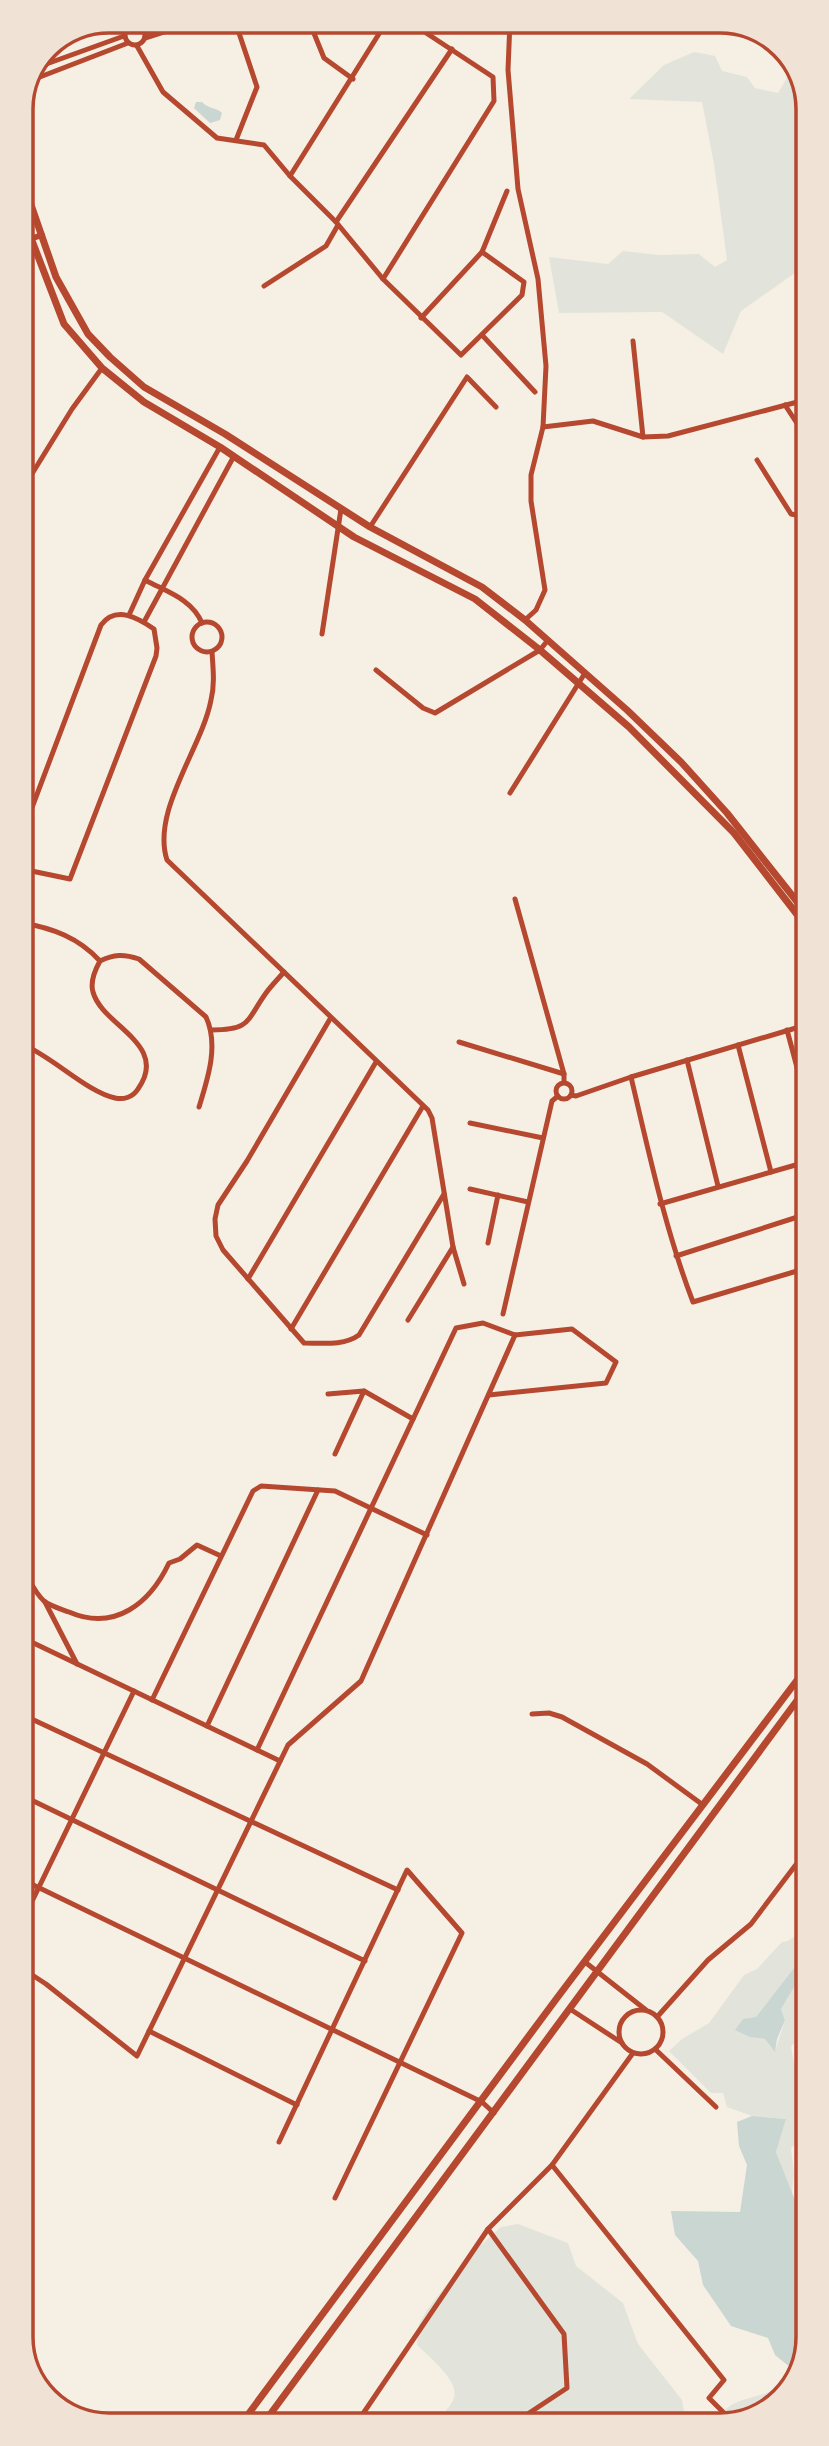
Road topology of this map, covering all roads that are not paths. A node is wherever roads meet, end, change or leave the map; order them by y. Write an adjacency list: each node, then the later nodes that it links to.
1 (125, 33): 9 (street)
2 (144, 33): 10 (street)
3 (161, 33): 10 (street)
4 (239, 33): 17 (street)
5 (314, 33): 16 (street)
6 (380, 33): 16 (street)
7 (427, 33): 13 (street)
8 (510, 33): 37 (street)
9 (124, 36): 11 (street); 14 (street)
10 (145, 38): 12 (street)
11 (128, 43): 12 (street); 15 (street)
12 (137, 46): 17 (street)
13 (452, 49): 21 (street); 26 (street)
14 (50, 63)
15 (41, 77)
16 (353, 79): 18 (street)
17 (236, 139): 18 (street)
18 (290, 176): 21 (street)
19 (507, 191): 25 (street)
20 (33, 210): 22 (main road)
21 (337, 223): 26 (street); 27 (street)
22 (42, 235): 23 (street); 43 (main road)
23 (33, 238)
24 (33, 244): 31 (main road)
25 (482, 252): 28 (street); 29 (street)
26 (383, 279): 28 (street)
27 (264, 286)
28 (421, 318): 29 (street)
29 (482, 335): 32 (street)
30 (633, 341): 38 (street)
31 (102, 368): 39 (main road); 42 (street)
32 (535, 391)
33 (796, 402): 34 (street)
34 (785, 405): 36 (street); 38 (street)
35 (496, 407): 46 (street)
36 (796, 422)
37 (543, 426): 38 (street); 50 (street)
38 (643, 437)
39 (220, 447): 40 (main road); 47 (street)
40 (234, 456): 45 (main road); 48 (street)
41 (757, 460): 44 (street)
42 (33, 472)
43 (341, 509): 45 (street); 46 (main road)
44 (796, 515)
45 (337, 526): 53 (street); 55 (main road)
46 (370, 527): 50 (main road)
47 (145, 580): 48 (street); 49 (street)
48 (161, 588): 51 (street); 52 (street)
49 (129, 615): 51 (street); 61 (street)
50 (524, 621): 54 (main road)
51 (144, 622): 62 (street)
52 (202, 623): 56 (street); 56 (street)
53 (323, 634)
54 (548, 640): 55 (street); 58 (main road)
55 (540, 650): 57 (street); 59 (main road)
56 (212, 652): 68 (street)
57 (376, 670)
58 (586, 673): 59 (street); 64 (main road)
59 (578, 683): 60 (street); 65 (main road)
60 (510, 793)
61 (33, 805)
62 (33, 871)
63 (515, 899): 79 (street)
64 (796, 900)
65 (796, 913)
66 (33, 926): 67 (street)
67 (100, 961): 71 (street); 75 (street)
68 (284, 972): 69 (street); 71 (street)
69 (330, 1019): 77 (street); 101 (street)
70 (796, 1028): 72 (street)
71 (212, 1030): 85 (street)
72 (788, 1030): 74 (street); 78 (street)
73 (459, 1042): 79 (street)
74 (738, 1045): 76 (street); 89 (street)
75 (33, 1049)
76 (687, 1060): 80 (street); 90 (street)
77 (376, 1062): 84 (street); 101 (street)
78 (796, 1062)
79 (564, 1074): 81 (street)
80 (631, 1077): 82 (street); 95 (street)
81 (564, 1082): 82 (street); 83 (street)
82 (571, 1095): 83 (street)
83 (558, 1096): 87 (street)
84 (423, 1106): 92 (street); 105 (street)
85 (199, 1107)
86 (470, 1123): 87 (street)
87 (543, 1138): 94 (street)
88 (796, 1165): 89 (street)
89 (771, 1172): 90 (street)
90 (718, 1186): 95 (street)
91 (470, 1189): 93 (street)
92 (444, 1195): 98 (street); 105 (street)
93 (498, 1195): 94 (street); 97 (street)
94 (528, 1202): 103 (street)
95 (660, 1203): 99 (street)
96 (796, 1218): 99 (street)
97 (488, 1243)
98 (453, 1247): 102 (street); 104 (street)
99 (676, 1256): 100 (street)
100 (796, 1271)
101 (248, 1279): 105 (street)
102 (464, 1284)
103 (503, 1314)
104 (408, 1320)
105 (291, 1329)
106 (515, 1335): 109 (street); 109 (street); 110 (street)
107 (364, 1391): 108 (street); 110 (street); 111 (street)
108 (328, 1394)
109 (489, 1395): 114 (street)
110 (413, 1419): 113 (street)
111 (335, 1454)
112 (318, 1490): 113 (street); 115 (street); 126 (street)
113 (372, 1507): 114 (street); 127 (street)
114 (427, 1535): 129 (street)
115 (221, 1556): 117 (street); 122 (street)
116 (33, 1584): 117 (street)
117 (45, 1602): 119 (street)
118 (33, 1643): 119 (street)
119 (78, 1666): 121 (street)
120 (796, 1682): 130 (main road)
121 (134, 1691): 122 (street); 128 (street)
122 (152, 1700): 126 (street)
123 (796, 1702): 131 (main road)
124 (532, 1714): 133 (street)
125 (33, 1720): 128 (street)
126 (206, 1726): 127 (street)
127 (257, 1750): 129 (street)
128 (105, 1754): 134 (street); 135 (street)
129 (280, 1761): 135 (street)
130 (729, 1771): 131 (main road); 133 (main road)
131 (739, 1780): 145 (main road)
132 (33, 1801): 134 (street)
133 (703, 1805): 144 (main road)
134 (71, 1819): 138 (street); 139 (street)
135 (250, 1822): 139 (street); 140 (street)
136 (796, 1865): 149 (street)
137 (33, 1885): 138 (street)
138 (40, 1888): 141 (street); 142 (street)
139 (218, 1889): 142 (street); 143 (street)
140 (398, 1890): 143 (street); 155 (street)
141 (33, 1901)
142 (184, 1958): 150 (street); 151 (street)
143 (365, 1961): 150 (street)
144 (585, 1962): 145 (street); 156 (main road)
145 (597, 1972): 147 (main road); 148 (street)
146 (33, 1976): 151 (street)
147 (570, 2009): 152 (street); 159 (main road)
148 (648, 2011): 149 (street); 152 (street)
149 (657, 2017): 153 (street)
150 (332, 2029): 155 (street); 157 (street)
151 (149, 2031): 157 (street)
152 (622, 2043): 154 (street)
153 (655, 2049): 154 (street); 158 (street)
154 (633, 2053): 161 (street)
155 (400, 2062): 156 (street); 162 (street)
156 (482, 2102): 159 (street); 163 (main road)
157 (297, 2105): 160 (street)
158 (716, 2107)
159 (494, 2113): 165 (main road)
160 (279, 2142)
161 (551, 2165): 164 (street); 172 (street)
162 (335, 2198)
163 (392, 2222): 165 (main road); 166 (main road)
164 (488, 2229): 170 (street); 171 (street)
165 (404, 2234): 167 (main road)
166 (279, 2375): 167 (main road); 168 (main road)
167 (291, 2386): 169 (main road)
168 (250, 2413)
169 (271, 2413)
170 (363, 2413)
171 (529, 2413)
172 (724, 2413)

